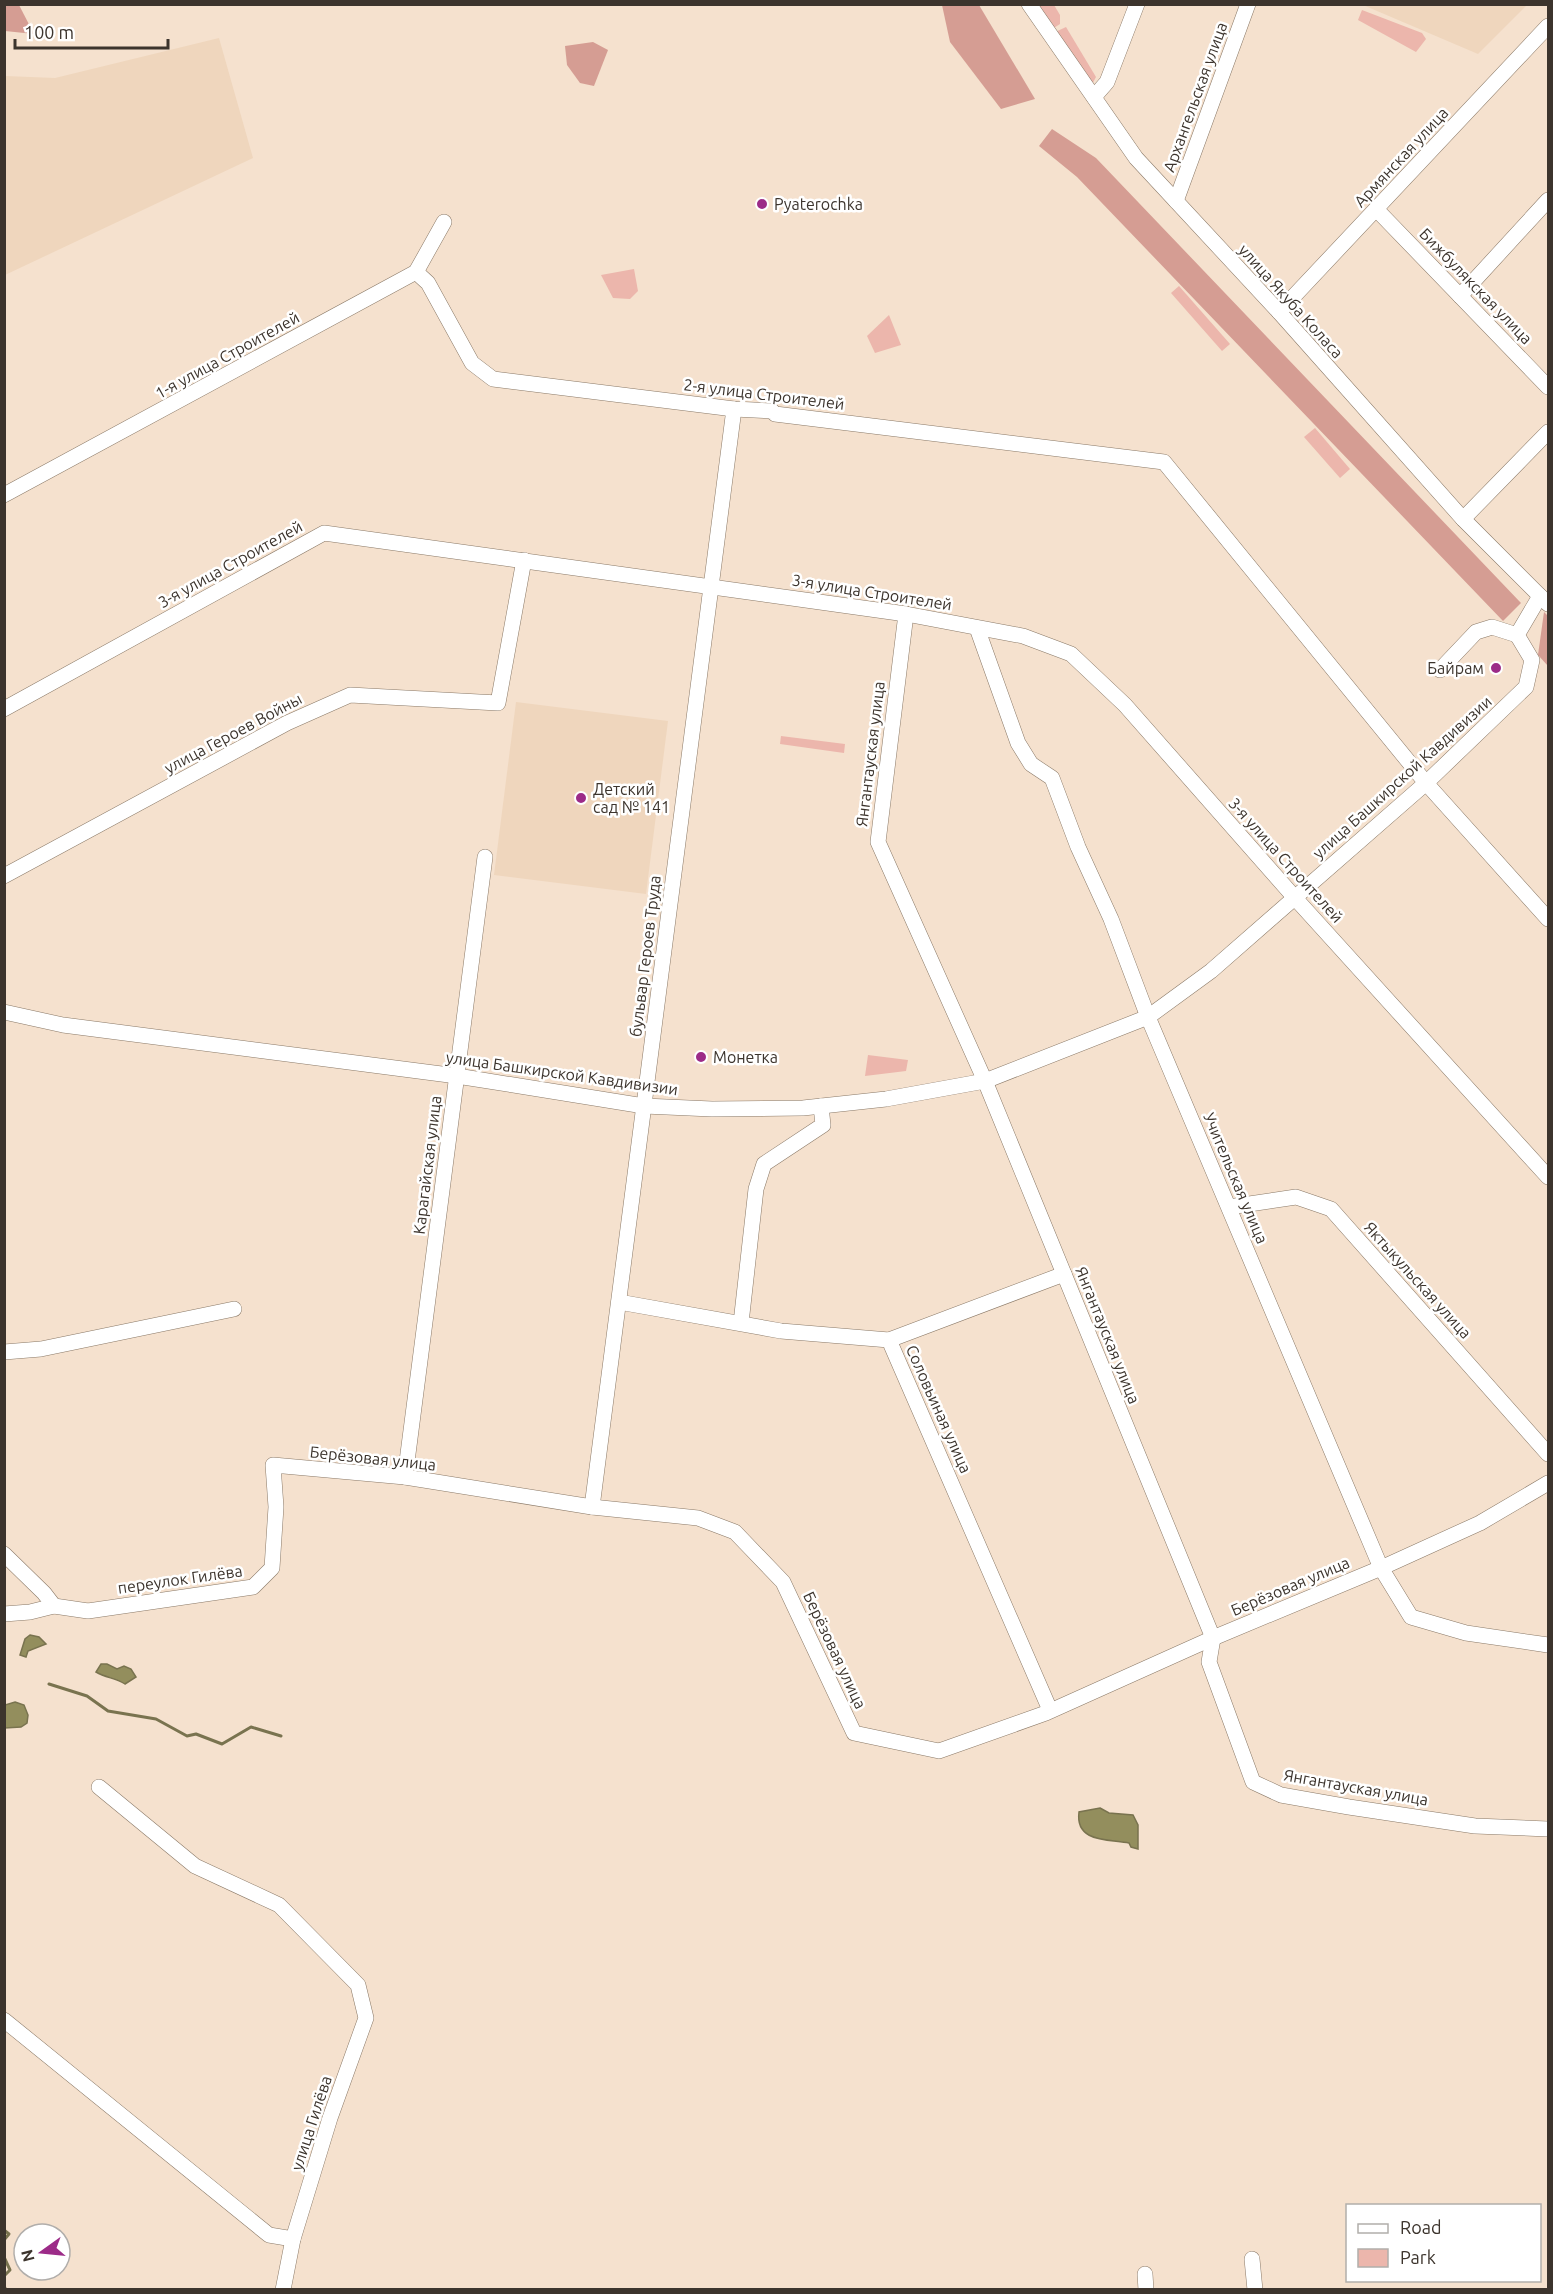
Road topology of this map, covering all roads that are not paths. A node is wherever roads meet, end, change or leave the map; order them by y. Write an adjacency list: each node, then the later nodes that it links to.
1 (1029, 4): 5 (street, улица Якуба Коласа)
2 (1137, 4): 5 (street)
3 (1248, 4): 6 (street, Архангельская улица)
4 (1548, 26): 8 (street, Армянская улица)
5 (1094, 97): 6 (street, улица Якуба Коласа)
6 (1176, 201): 12 (street, улица Якуба Коласа)
7 (1548, 201): 11 (street)
8 (1377, 210): 11 (street, Бижбулякская улица); 12 (street, Армянская улица)
9 (444, 222): 10 (street)
10 (416, 272): 14 (street, 2-я улица Строителей); 16 (street, 1-я улица Строителей)
11 (1460, 296): 13 (street, Бижбулякская улица)
12 (1279, 312): 17 (street, улица Якуба Коласа)
13 (1548, 387)
14 (734, 409): 19 (street, бульвар Героев Труда); 26 (street, 2-я улица Строителей)
15 (1548, 432): 17 (street)
16 (4, 495)
17 (1463, 519): 20 (street, улица Якуба Коласа)
18 (524, 560): 19 (street, 3-я улица Строителей); 25 (street, 3-я улица Строителей); 28 (street, улица Героев Войны)
19 (711, 585): 21 (street, 3-я улица Строителей); 35 (street, бульвар Героев Труда)
20 (1544, 600): 23 (street)
21 (906, 614): 22 (street, 3-я улица Строителей); 34 (street, Янгантауская улица)
22 (977, 628): 29 (street, 3-я улица Строителей); 32 (street, Учительская улица)
23 (1517, 635): 24 (street); 26 (street, улица Башкирской Кавдивизии)
24 (1440, 670)
25 (4, 709)
26 (1426, 783): 29 (street, улица Башкирской Кавдивизии); 30 (street)
27 (485, 857): 33 (street, Карагайская улица)
28 (4, 876)
29 (1295, 898): 32 (street, улица Башкирской Кавдивизии); 37 (street, 3-я улица Строителей)
30 (1548, 919)
31 (4, 1012): 33 (street, улица Башкирской Кавдивизии)
32 (1148, 1017): 34 (street, улица Башкирской Кавдивизии); 38 (street, Учительская улица)
33 (457, 1076): 35 (street, улица Башкирской Кавдивизии); 47 (street, Карагайская улица)
34 (985, 1081): 36 (street, улица Башкирской Кавдивизии); 39 (street, Янгантауская улица)
35 (644, 1106): 36 (street, улица Башкирской Кавдивизии); 40 (street, бульвар Героев Труда)
36 (821, 1106): 42 (street)
37 (1548, 1177)
38 (1229, 1207): 45 (street, Яктыкульская улица); 51 (street, Учительская улица)
39 (1064, 1274): 43 (street); 54 (street, Янгантауская улица)
40 (619, 1302): 42 (street, Соловьиная улица); 49 (street, бульвар Героев Труда)
41 (234, 1309): 44 (street)
42 (741, 1323): 43 (street, Соловьиная улица)
43 (889, 1340): 56 (street, Соловьиная улица)
44 (4, 1352)
45 (1548, 1454)
46 (273, 1465): 47 (street, Берёзовая улица); 52 (street, переулок Гилёва)
47 (405, 1477): 49 (street, Берёзовая улица)
48 (1548, 1483): 51 (street, Берёзовая улица)
49 (592, 1507): 56 (street, Берёзовая улица)
50 (4, 1554): 52 (street)
51 (1381, 1568): 54 (street, Берёзовая улица); 55 (street, Учительская улица)
52 (54, 1606): 53 (street, переулок Гилёва)
53 (4, 1614)
54 (1213, 1638): 56 (street, Берёзовая улица); 58 (street, Янгантауская улица)
55 (1548, 1645)
56 (1050, 1710)
57 (99, 1787): 60 (street, улица Гилёва)
58 (1548, 1829)
59 (4, 2020): 60 (street)
60 (293, 2239): 62 (street, улица Гилёва)
61 (1252, 2259): 63 (street)
62 (283, 2289)
63 (1255, 2289)

